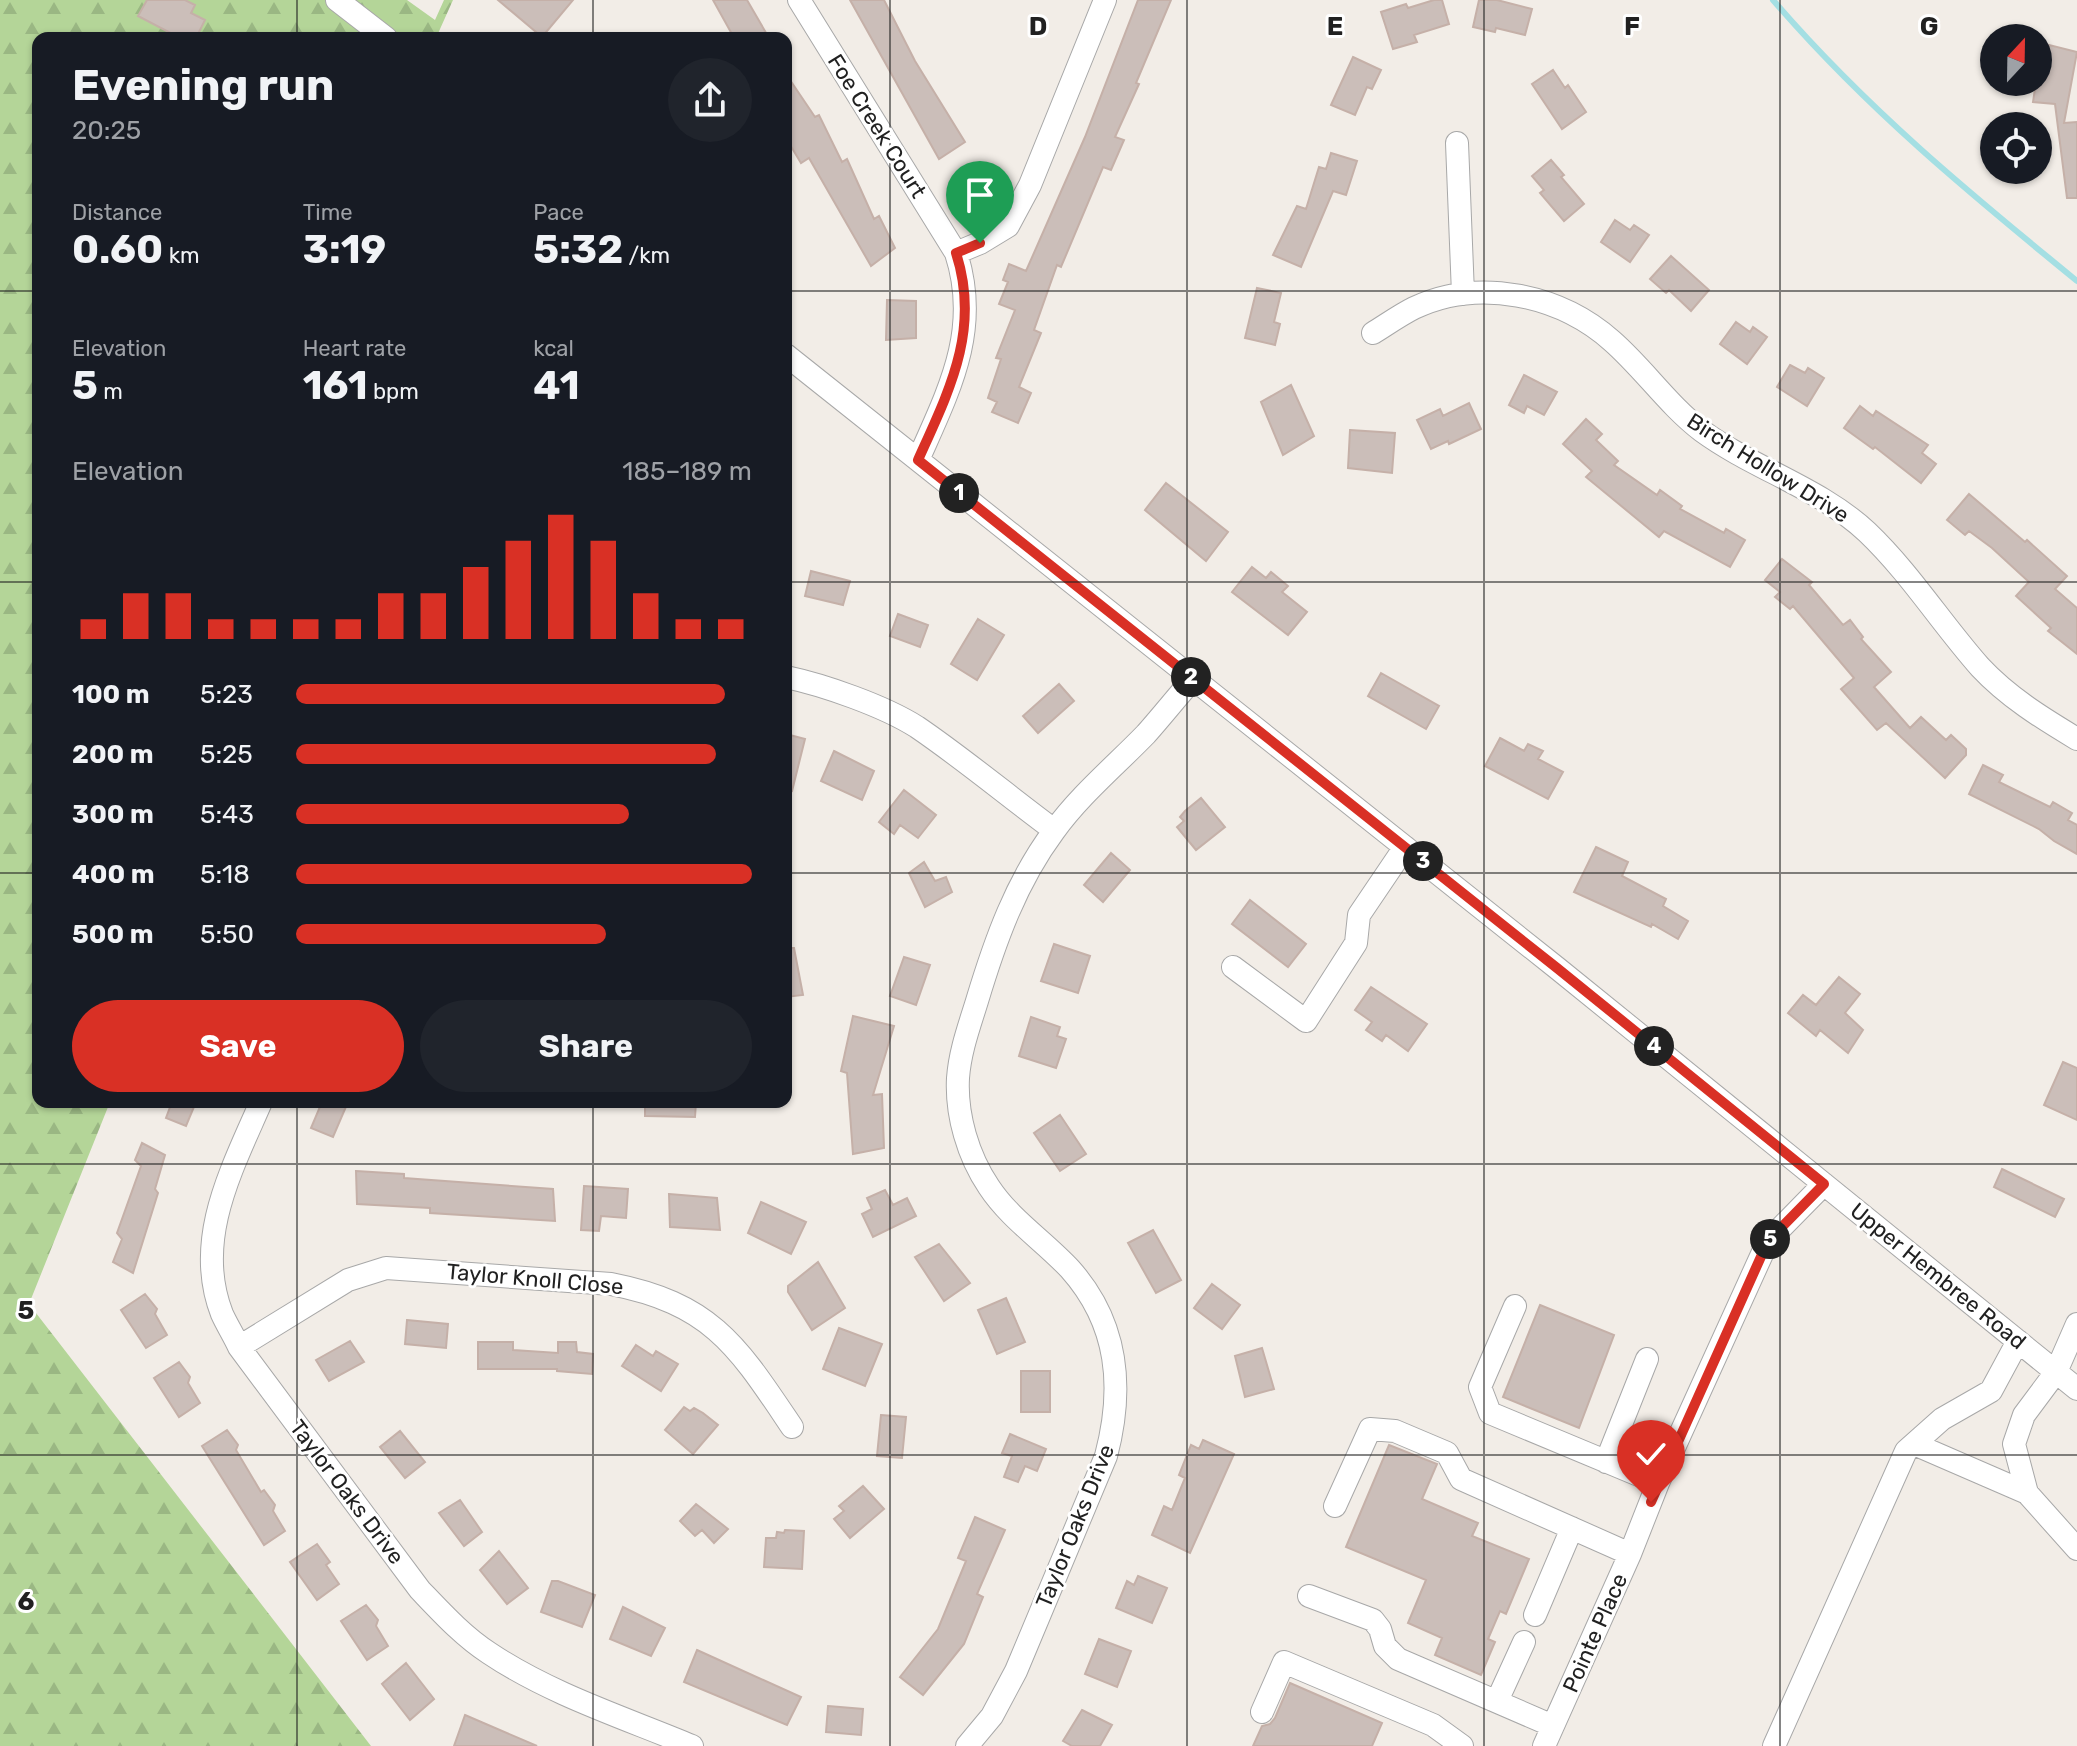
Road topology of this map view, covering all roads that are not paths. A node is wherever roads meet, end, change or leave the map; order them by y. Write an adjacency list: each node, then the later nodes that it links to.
1 (337, 0): 4 (street)
2 (799, 0): 6 (street, Foe Creek Court)
3 (1105, 0): 6 (street)
4 (378, 32)
5 (1457, 143): 7 (street)
6 (956, 253): 10 (street, Foe Creek Court)
7 (1463, 294): 8 (street, Birch Hollow Drive); 13 (street, Birch Hollow Drive)
8 (1373, 333)
9 (792, 360): 10 (street, Upper Hembree Road)
10 (918, 460): 12 (street, Upper Hembree Road)
11 (792, 678): 14 (street)
12 (1193, 679): 14 (street, Taylor Oaks Drive); 15 (street, Upper Hembree Road)
13 (2077, 739)
14 (1054, 830): 42 (street, Taylor Oaks Drive)
15 (1405, 847): 16 (street); 18 (street, Upper Hembree Road)
16 (1233, 967)
17 (258, 1108): 22 (street, Taylor Oaks Drive)
18 (1824, 1184): 21 (street, Upper Hembree Road); 29 (street, Pointe Place)
19 (1515, 1306): 28 (street)
20 (2077, 1324): 24 (street)
21 (2018, 1341): 24 (street, Upper Hembree Road); 27 (street)
22 (239, 1347): 26 (street, Taylor Knoll Close); 41 (street, Taylor Oaks Drive)
23 (1647, 1359): 28 (street)
24 (2056, 1372): 25 (street, Upper Hembree Road); 30 (street)
25 (2077, 1389)
26 (792, 1427)
27 (1914, 1444): 30 (street); 44 (street)
28 (1606, 1462): 29 (street)
29 (1658, 1483): 34 (street, Pointe Place)
30 (2027, 1493): 33 (street)
31 (1335, 1506): 32 (street)
32 (1572, 1528): 34 (street); 36 (street)
33 (2077, 1549)
34 (1630, 1554): 40 (street, Pointe Place)
35 (1309, 1596): 38 (street)
36 (1535, 1615)
37 (1524, 1642): 38 (street)
38 (1497, 1701): 40 (street)
39 (1262, 1712): 43 (street)
40 (1548, 1736)
41 (692, 1746)
42 (967, 1746)
43 (1462, 1746)
44 (1774, 1746)

